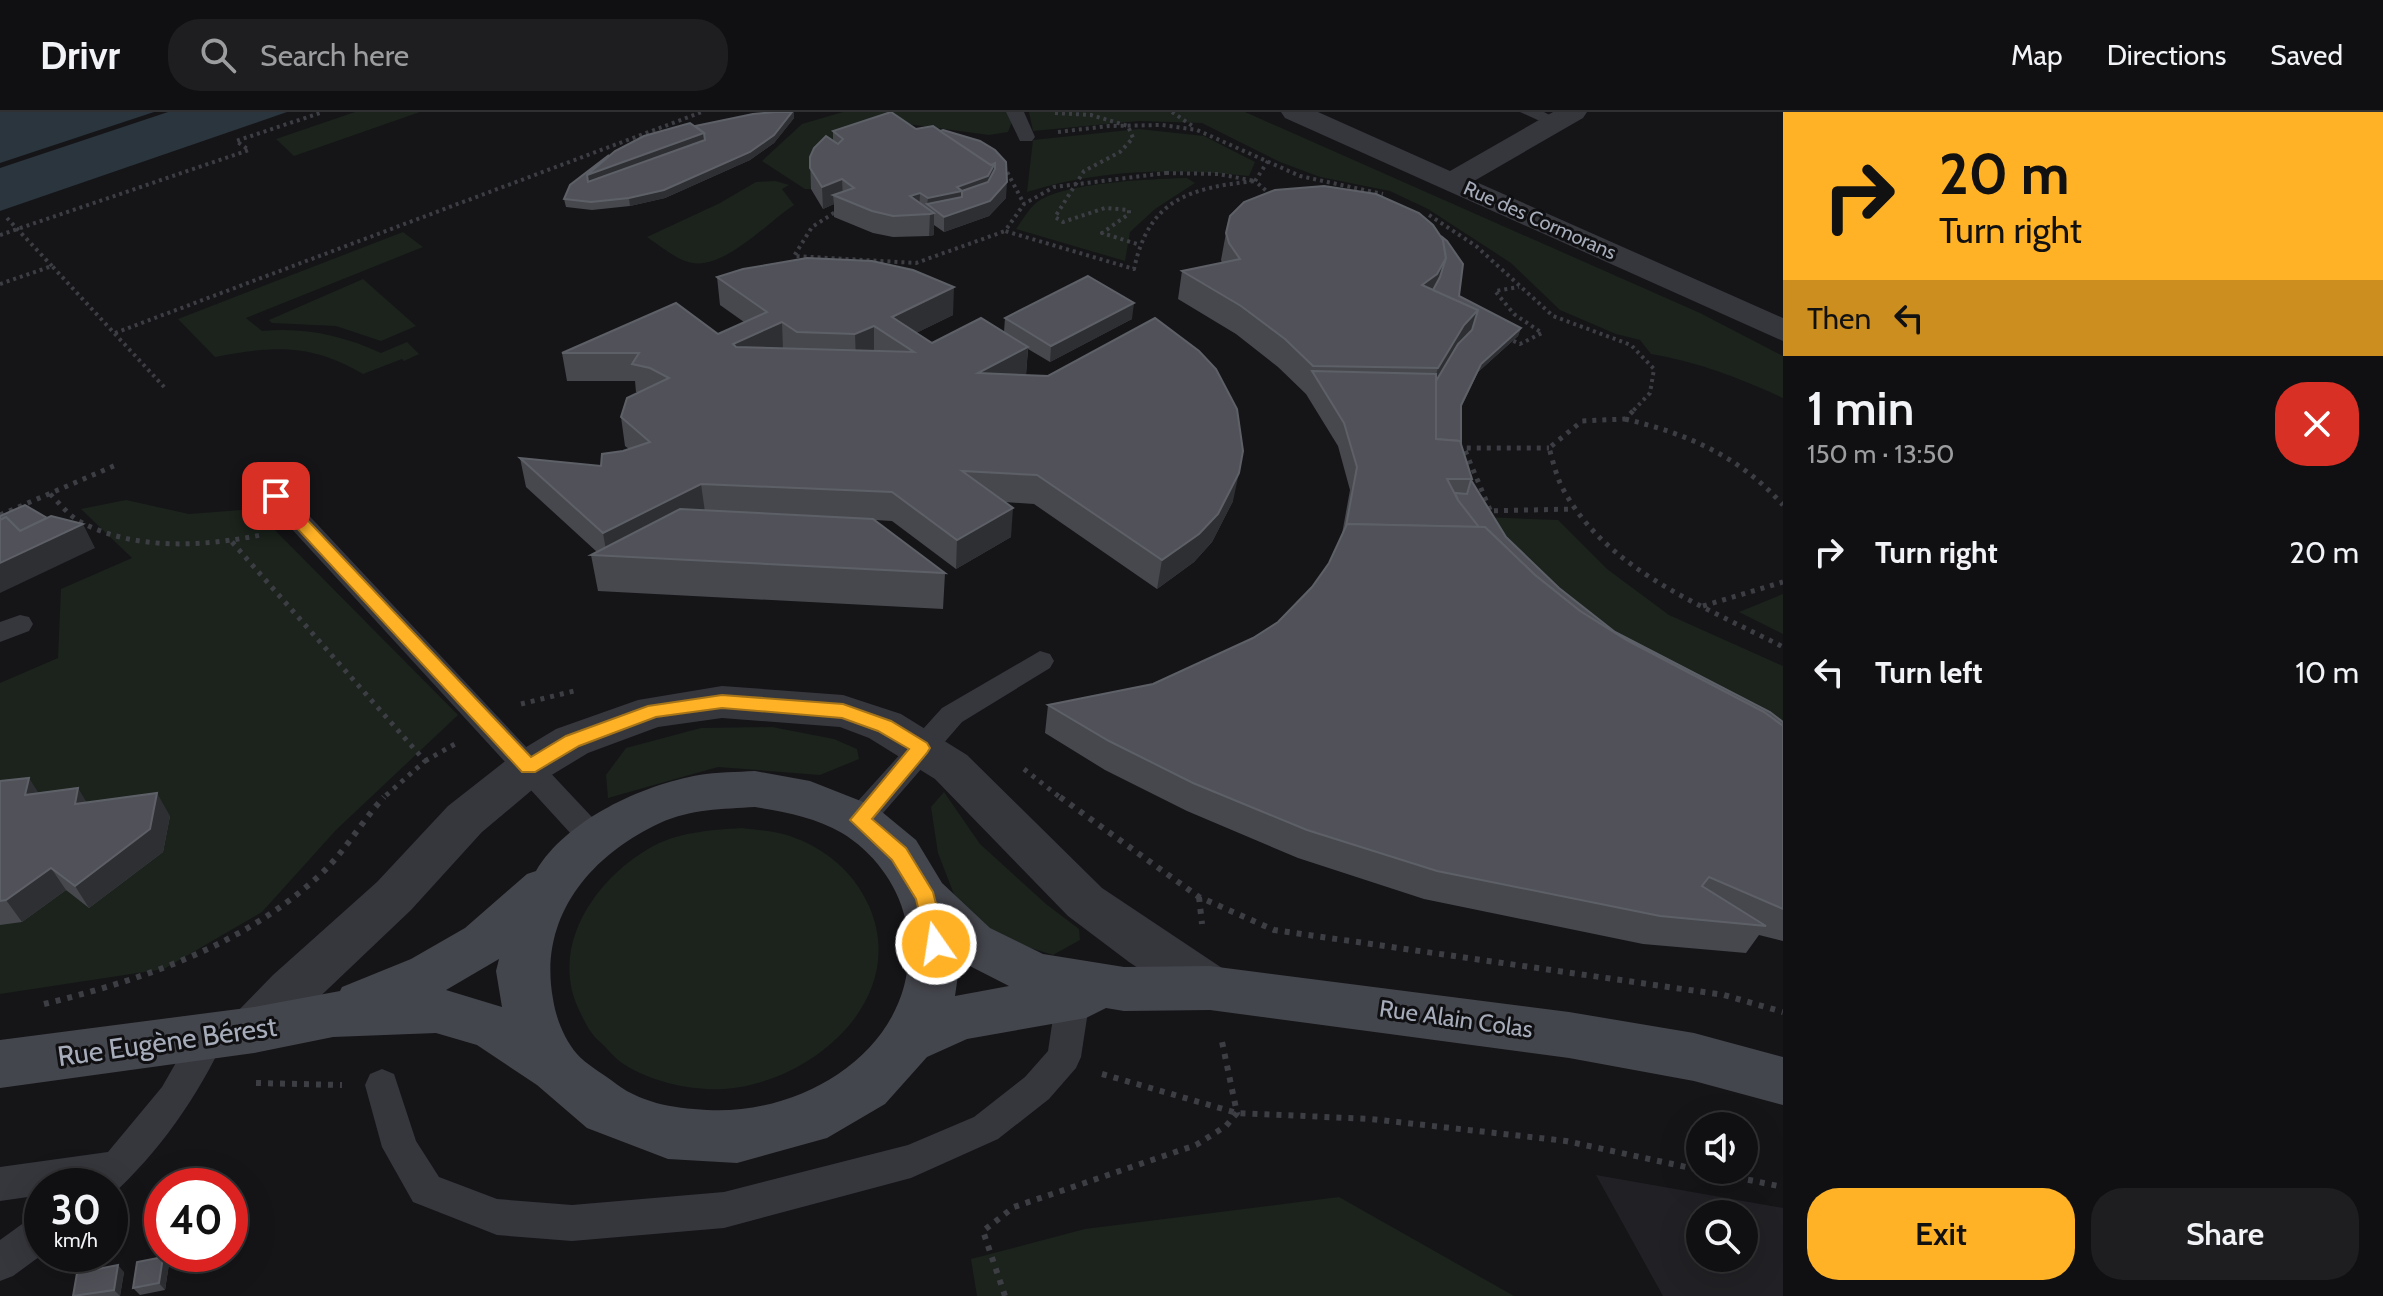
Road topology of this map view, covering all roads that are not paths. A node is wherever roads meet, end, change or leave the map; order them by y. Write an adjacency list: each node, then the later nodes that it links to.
1 (1015, 112): 4 (lane)
2 (1295, 112): 5 (street, Rue des Cormorans)
3 (1552, 116): 5 (street)
4 (1026, 137)
5 (1452, 182): 6 (street, Rue des Cormorans)
6 (1783, 331)
7 (276, 496): 10 (lane)
8 (1040, 661): 9 (lane)
9 (921, 748): 10 (street); 11 (lane); 14 (street)
10 (529, 767): 12 (lane); 18 (street)
11 (859, 820): 12 (street, Rue Eugène Bérest); 13 (street, Rue Eugène Bérest)
12 (577, 856): 17 (street, Rue Eugène Bérest); 21 (street)
13 (925, 897): 15 (street, Rue Alain Colas); 19 (street)
14 (1210, 988): 15 (street, Rue Alain Colas); 22 (street, Rue Alain Colas)
15 (1124, 989): 16 (street, Rue Alain Colas)
16 (1073, 998): 19 (street, Rue Alain Colas); 23 (lane)
17 (333, 1014): 18 (street, Rue Eugène Bérest); 21 (street, Rue Eugène Bérest)
18 (231, 1033): 20 (street, Rue Eugène Bérest); 24 (lane)
19 (908, 1040): 21 (street, Rue Eugène Bérest)
20 (0, 1064)
21 (558, 1071)
22 (1783, 1081)
23 (382, 1085)
24 (115, 1168)
25 (24, 1182): 26 (lane)
26 (0, 1184)
27 (24, 1245): 28 (lane)
28 (0, 1263)

